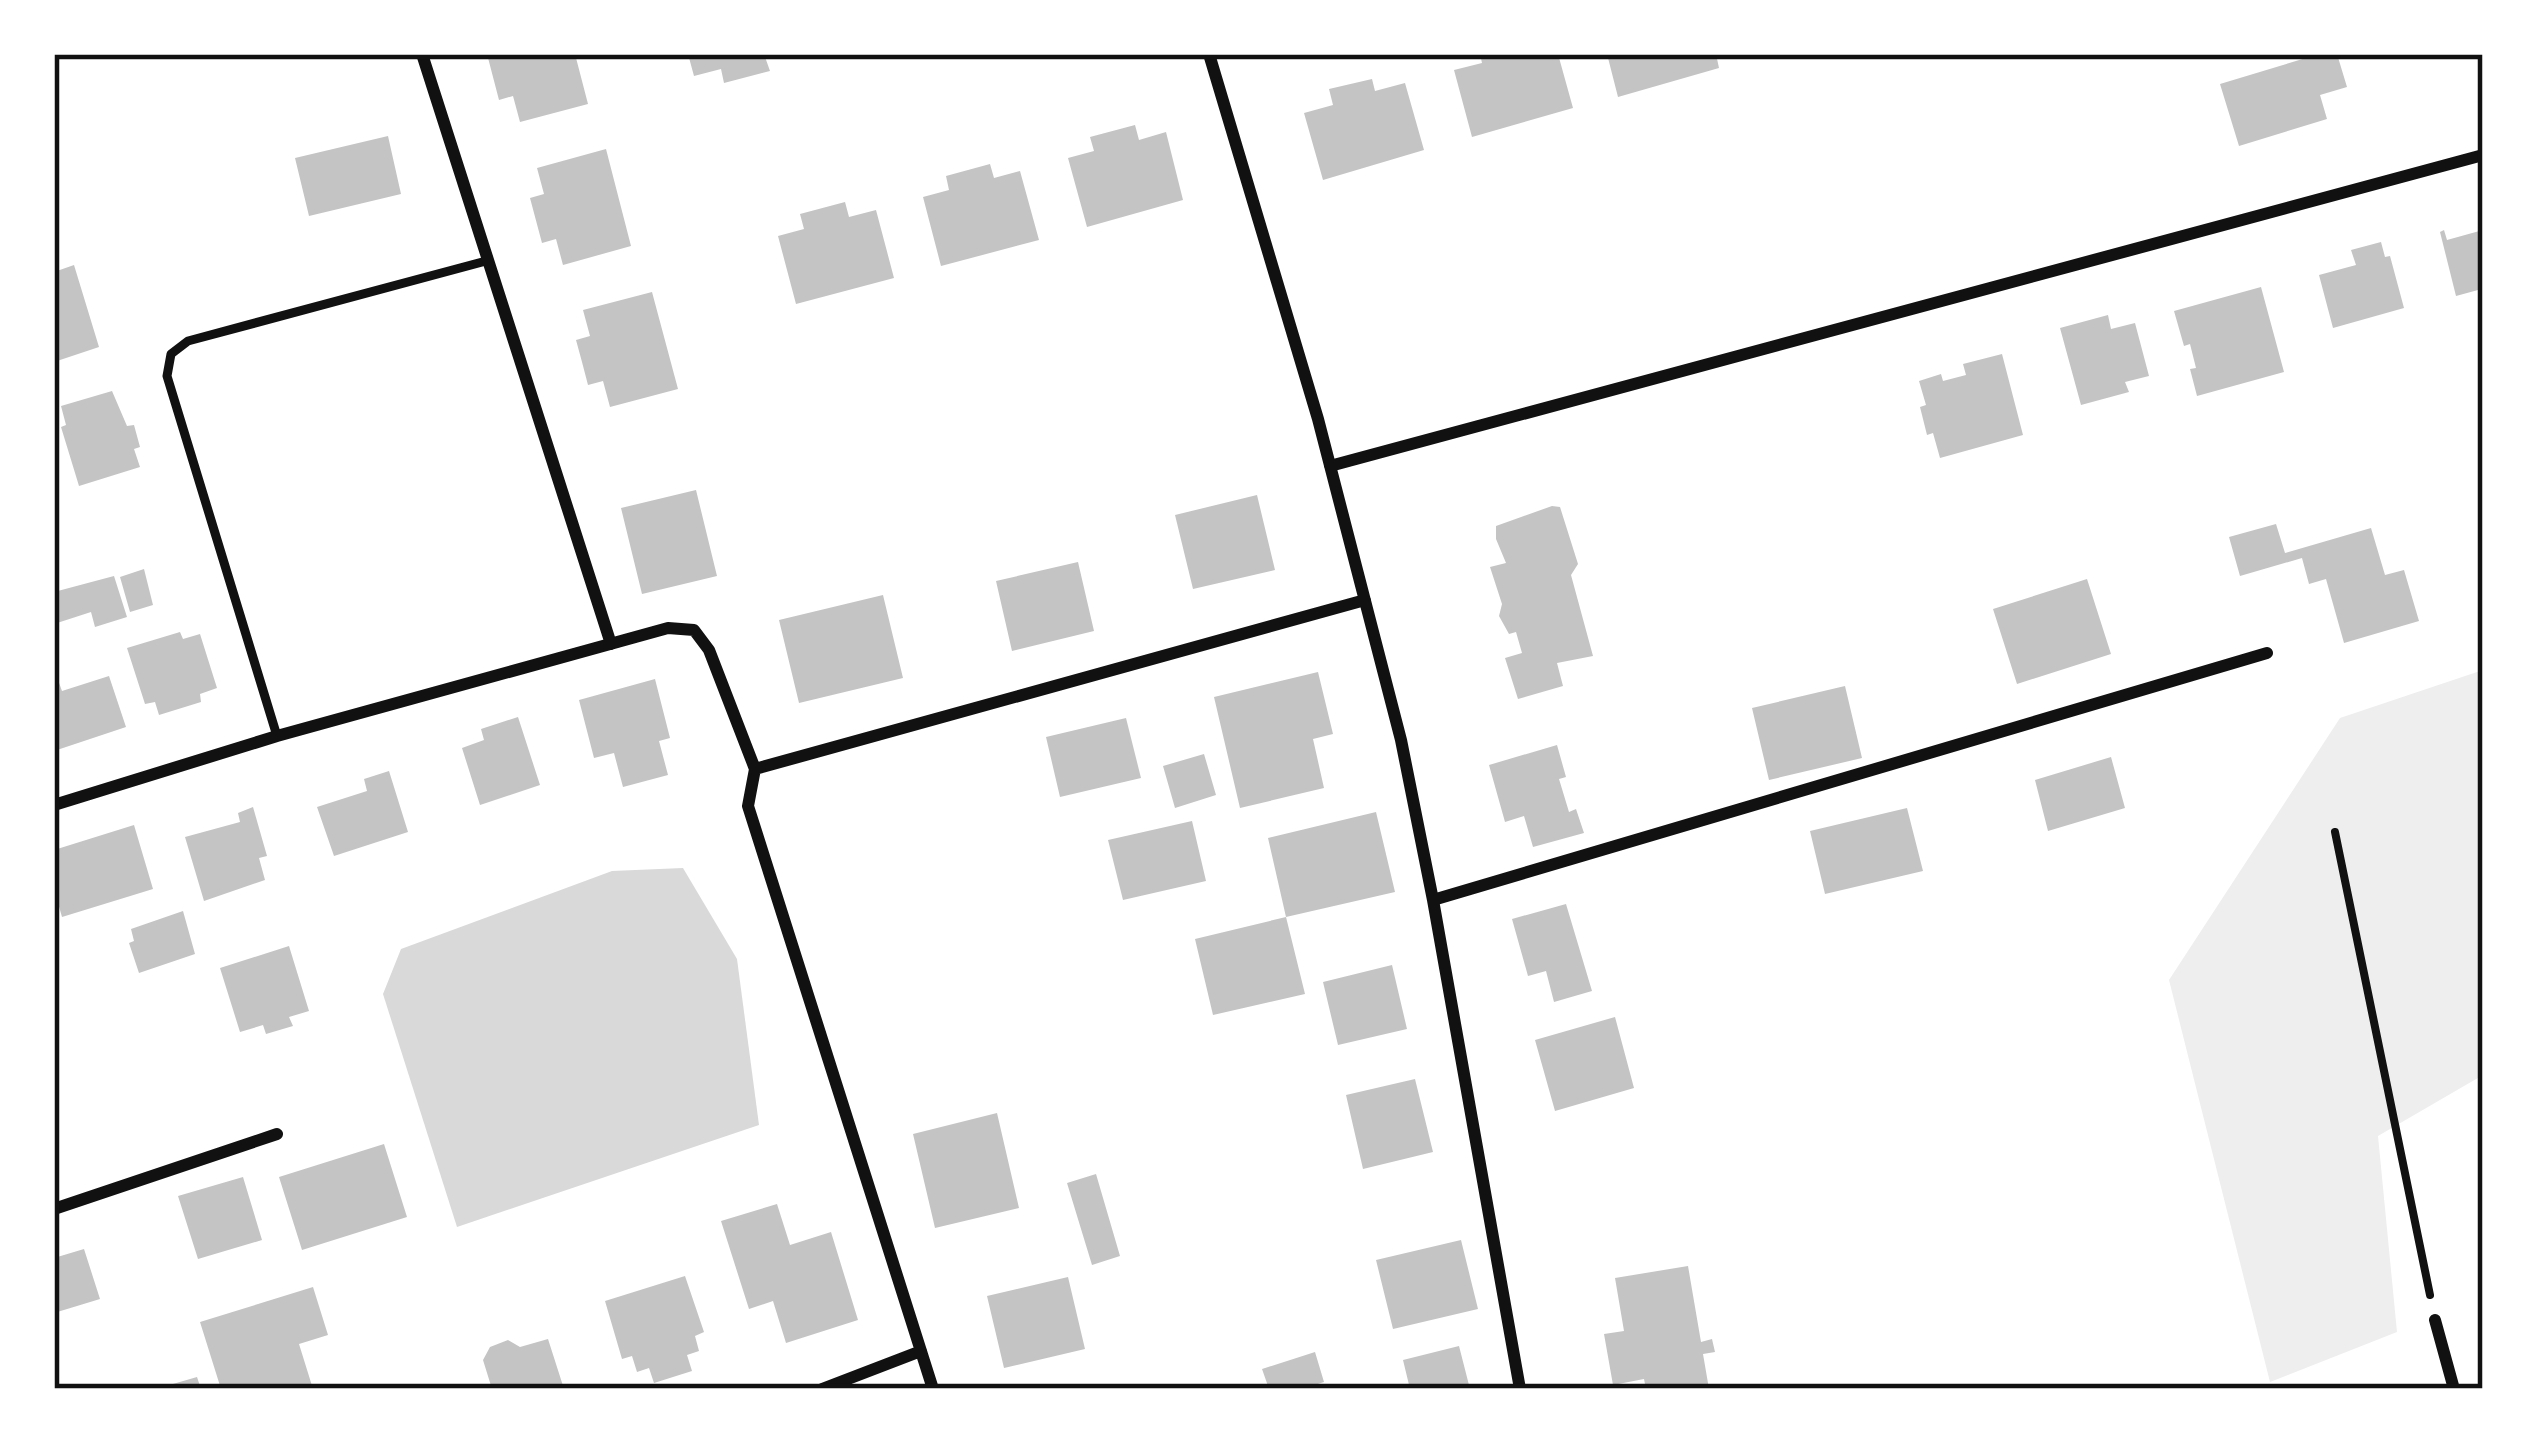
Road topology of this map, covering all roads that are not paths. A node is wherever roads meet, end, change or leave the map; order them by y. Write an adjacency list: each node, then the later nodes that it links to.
1 (422, 54): 4 (street)
2 (1209, 54): 5 (street)
3 (2483, 155): 5 (street)
4 (486, 261): 7 (street); 9 (lane)
5 (1330, 466): 6 (street)
6 (1365, 600): 10 (street); 12 (street)
7 (611, 644): 9 (street); 10 (street)
8 (2266, 652): 12 (street)
9 (277, 736): 11 (street)
10 (754, 769): 16 (street)
11 (54, 806)
12 (1433, 900): 19 (street)
13 (277, 1134): 14 (street)
14 (54, 1209)
15 (2435, 1320): 20 (street)
16 (921, 1351): 17 (street); 18 (street)
17 (822, 1389)
18 (932, 1389)
19 (1520, 1389)
20 (2454, 1389)

